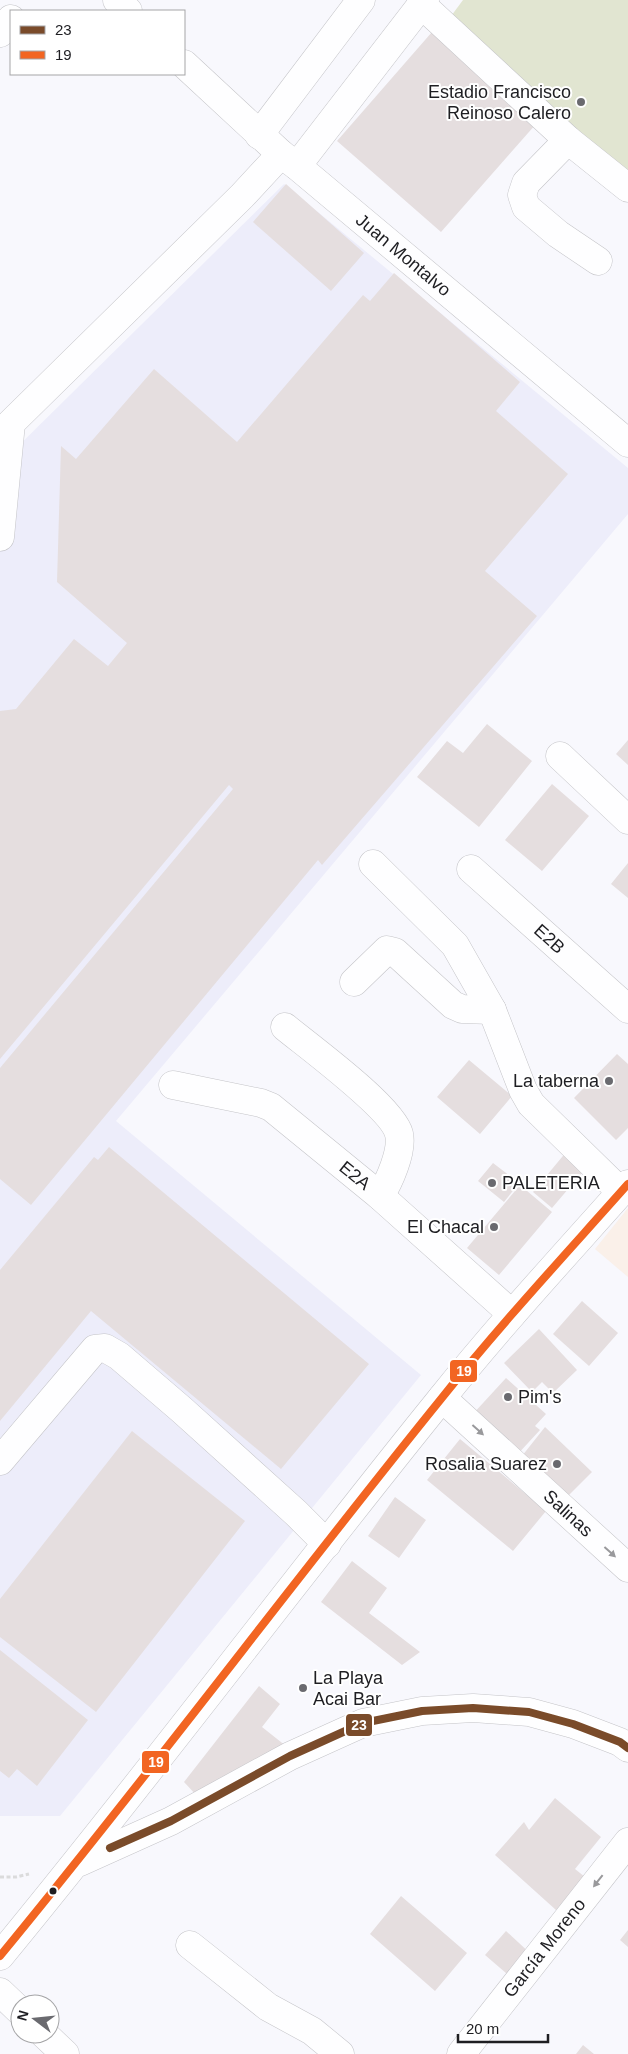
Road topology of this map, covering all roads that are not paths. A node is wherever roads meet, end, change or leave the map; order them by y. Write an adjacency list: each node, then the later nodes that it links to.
1 (26, 0): 5 (street)
2 (117, 0): 6 (street)
3 (361, 0): 10 (street)
4 (423, 2): 11 (street); 12 (street)
5 (18, 10)
6 (127, 10)
7 (10, 20): 8 (street)
8 (0, 33)
9 (185, 65): 10 (street, Juan Montalvo)
10 (259, 135): 12 (street, Juan Montalvo)
11 (568, 140): 13 (street); 14 (street)
12 (289, 160): 15 (street, Juan Montalvo); 16 (street)
13 (628, 188)
14 (598, 261)
15 (628, 443)
16 (0, 537)
17 (560, 756): 18 (street)
18 (628, 820)
19 (372, 864): 23 (street)
20 (471, 869): 22 (street, E2B)
21 (354, 982): 23 (street)
22 (628, 1009)
23 (492, 1010): 26 (street)
24 (285, 1027): 27 (street)
25 (173, 1085): 27 (street, E2A)
26 (624, 1188): 28 (street)
27 (380, 1196): 28 (street, E2A)
28 (512, 1314): 29 (street)
29 (442, 1398): 31 (street); 32 (street, Salinas, one-way to 32)
30 (0, 1461): 31 (street)
31 (326, 1544): 35 (street)
32 (628, 1568)
33 (628, 1748): 35 (street)
34 (628, 1842): 43 (street, García Moreno, one-way to 43)
35 (76, 1864): 37 (street)
36 (190, 1945): 42 (street)
37 (0, 1956)
38 (0, 1992): 39 (street)
39 (10, 2002)
40 (54, 2044): 41 (street)
41 (65, 2054)
42 (340, 2054)
43 (461, 2054)

